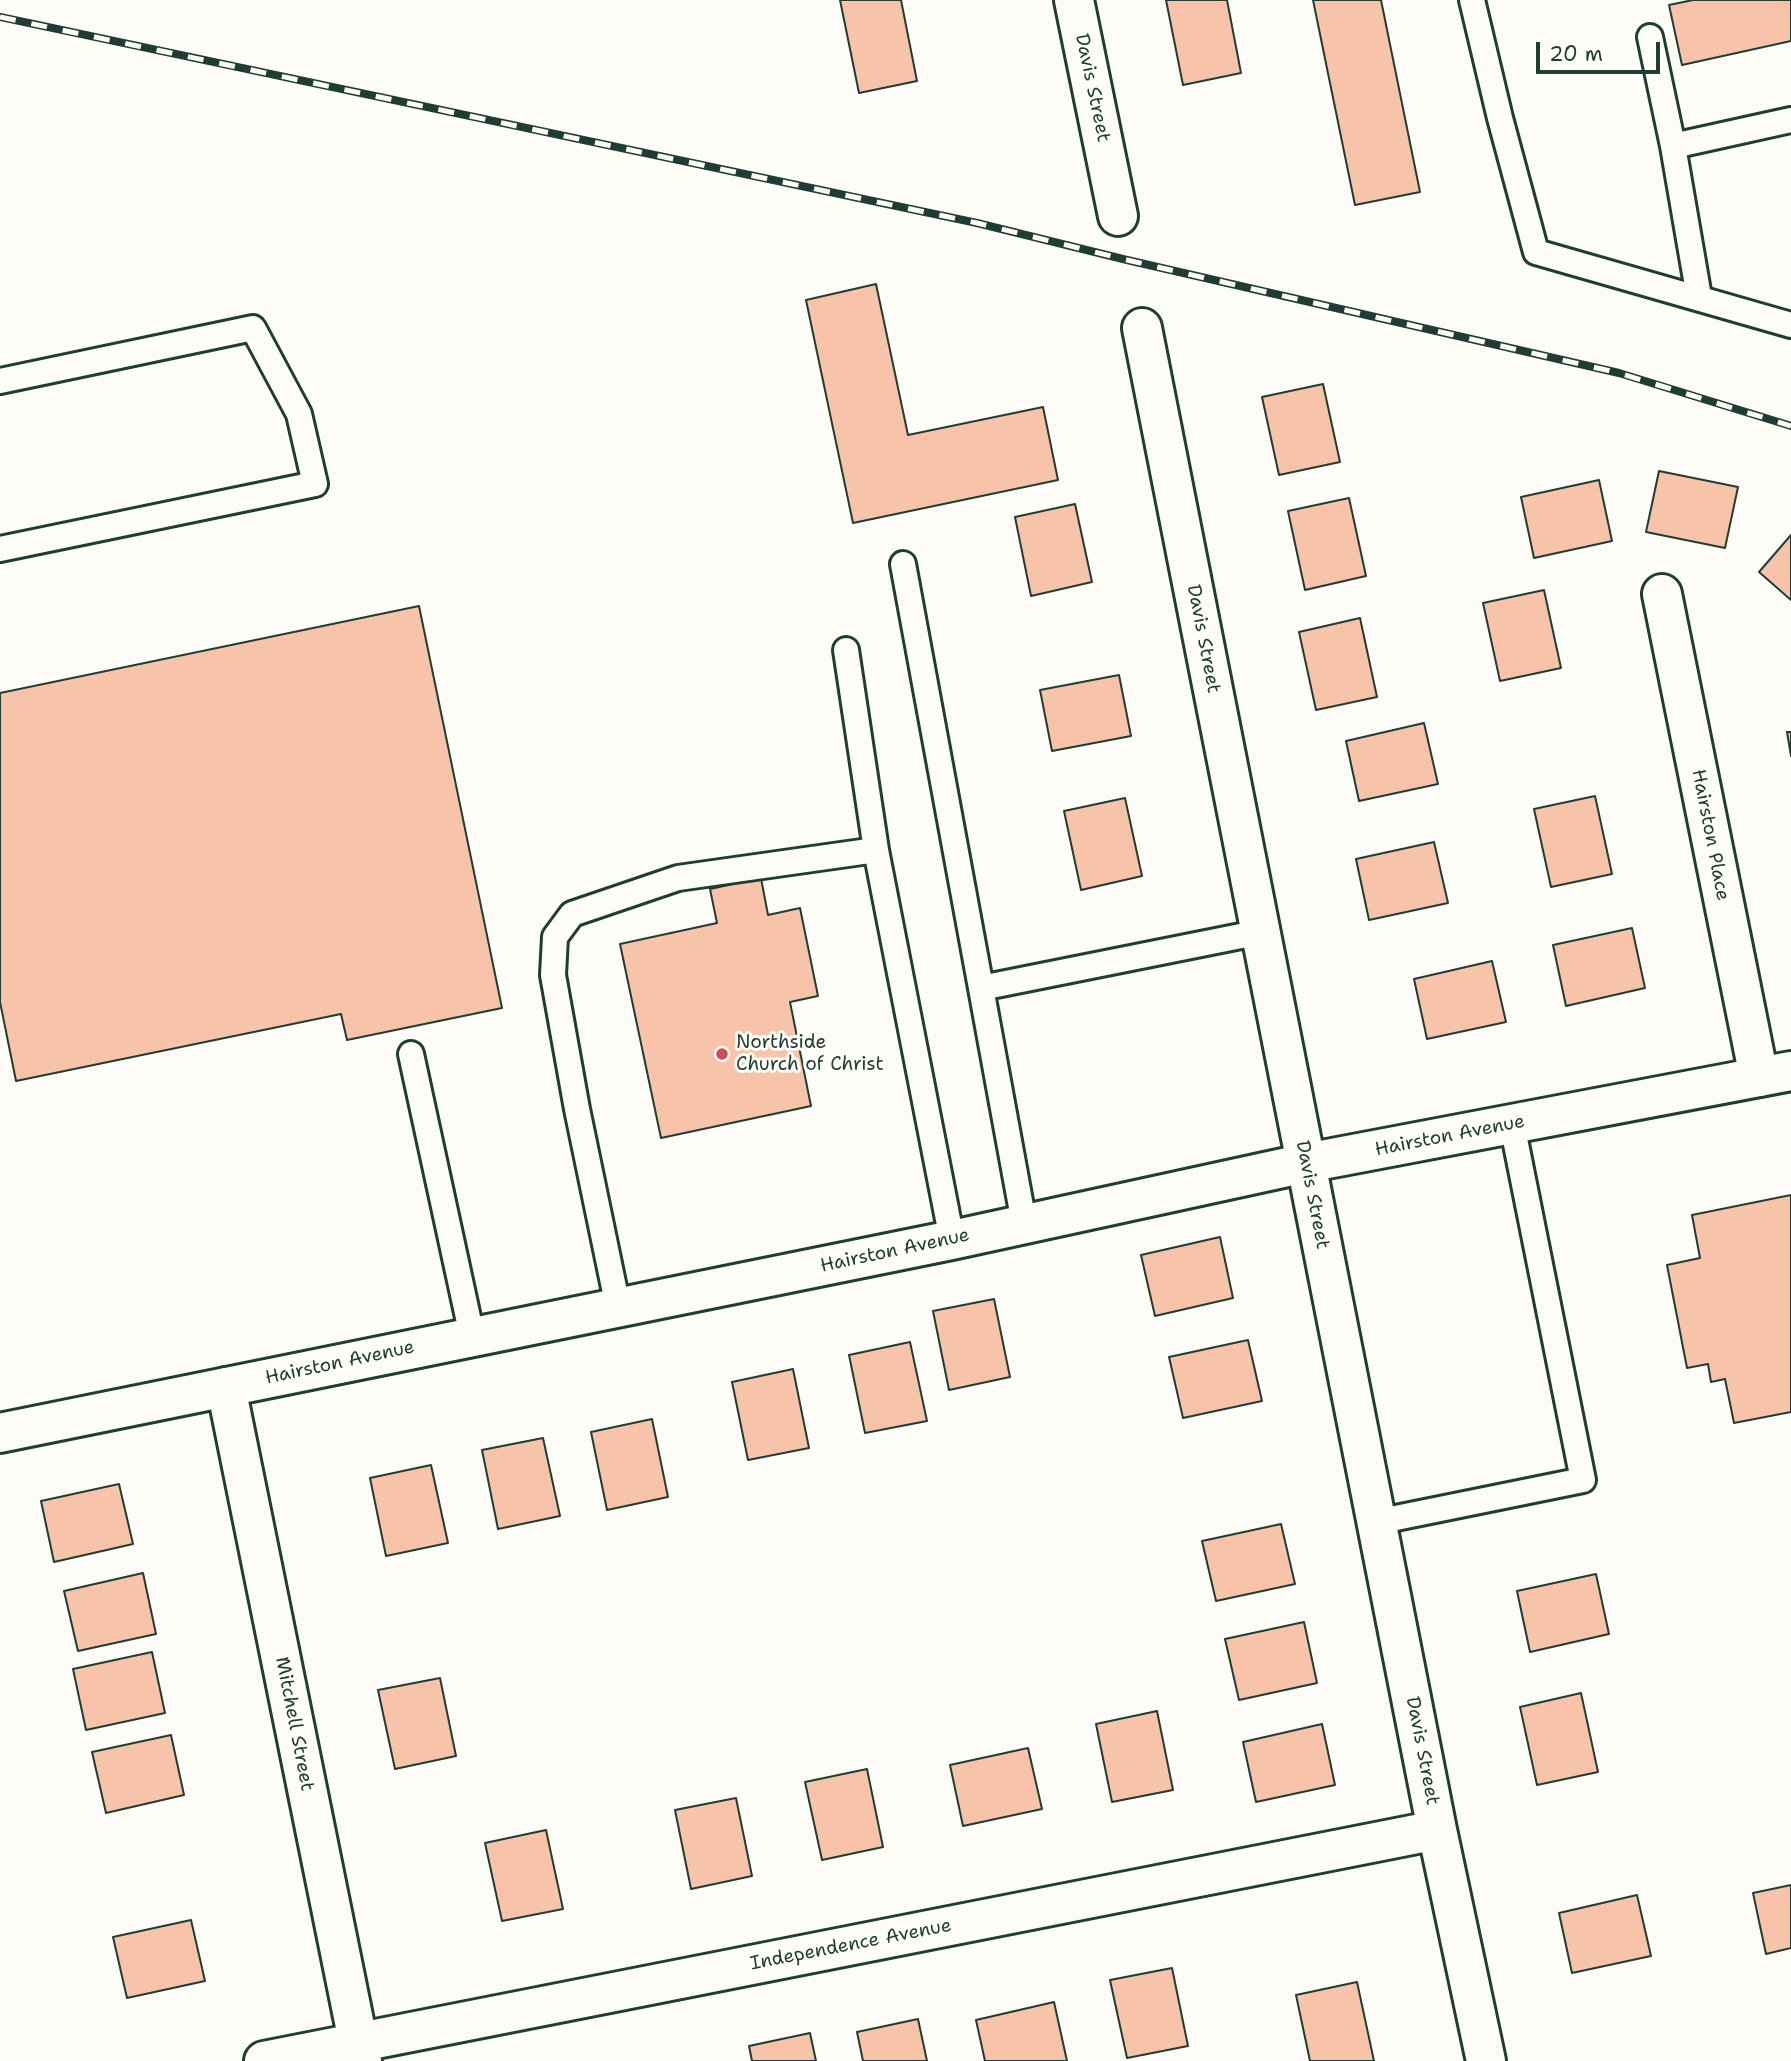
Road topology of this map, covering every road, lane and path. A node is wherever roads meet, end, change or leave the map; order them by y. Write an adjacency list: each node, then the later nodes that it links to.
1 (1074, 0): 6 (street, Davis Street)
2 (1472, 0): 7 (lane)
3 (1650, 37): 5 (lane)
4 (1791, 120): 5 (lane)
5 (1673, 146): 7 (lane)
6 (1118, 216)
7 (1699, 297): 8 (lane)
8 (1791, 325)
9 (1142, 328): 16 (street, Davis Street)
10 (0, 381): 11 (lane)
11 (0, 550)
12 (903, 564): 17 (lane)
13 (1662, 594): 19 (street, Hairston Place)
14 (846, 650): 15 (lane)
15 (876, 850): 23 (lane); 24 (lane)
16 (1261, 932): 17 (lane); 21 (street, Davis Street)
17 (981, 988): 22 (lane)
18 (411, 1054): 25 (lane)
19 (1775, 1074): 20 (street, Hairston Avenue)
20 (1512, 1124): 21 (street, Hairston Avenue); 28 (lane)
21 (1306, 1163): 22 (street, Hairston Avenue); 28 (street, Davis Street)
22 (1024, 1223): 23 (street, Hairston Avenue)
23 (952, 1240): 24 (street, Hairston Avenue)
24 (618, 1307): 25 (street, Hairston Avenue)
25 (472, 1336): 26 (street, Hairston Avenue)
26 (226, 1387): 27 (street, Hairston Avenue); 30 (street, Mitchell Street)
27 (0, 1433)
28 (1376, 1522): 29 (street, Davis Street)
29 (1437, 1830): 30 (street, Independence Avenue); 32 (street, Davis Street)
30 (360, 2051): 31 (street, Independence Avenue)
31 (264, 2061)
32 (1486, 2061)

